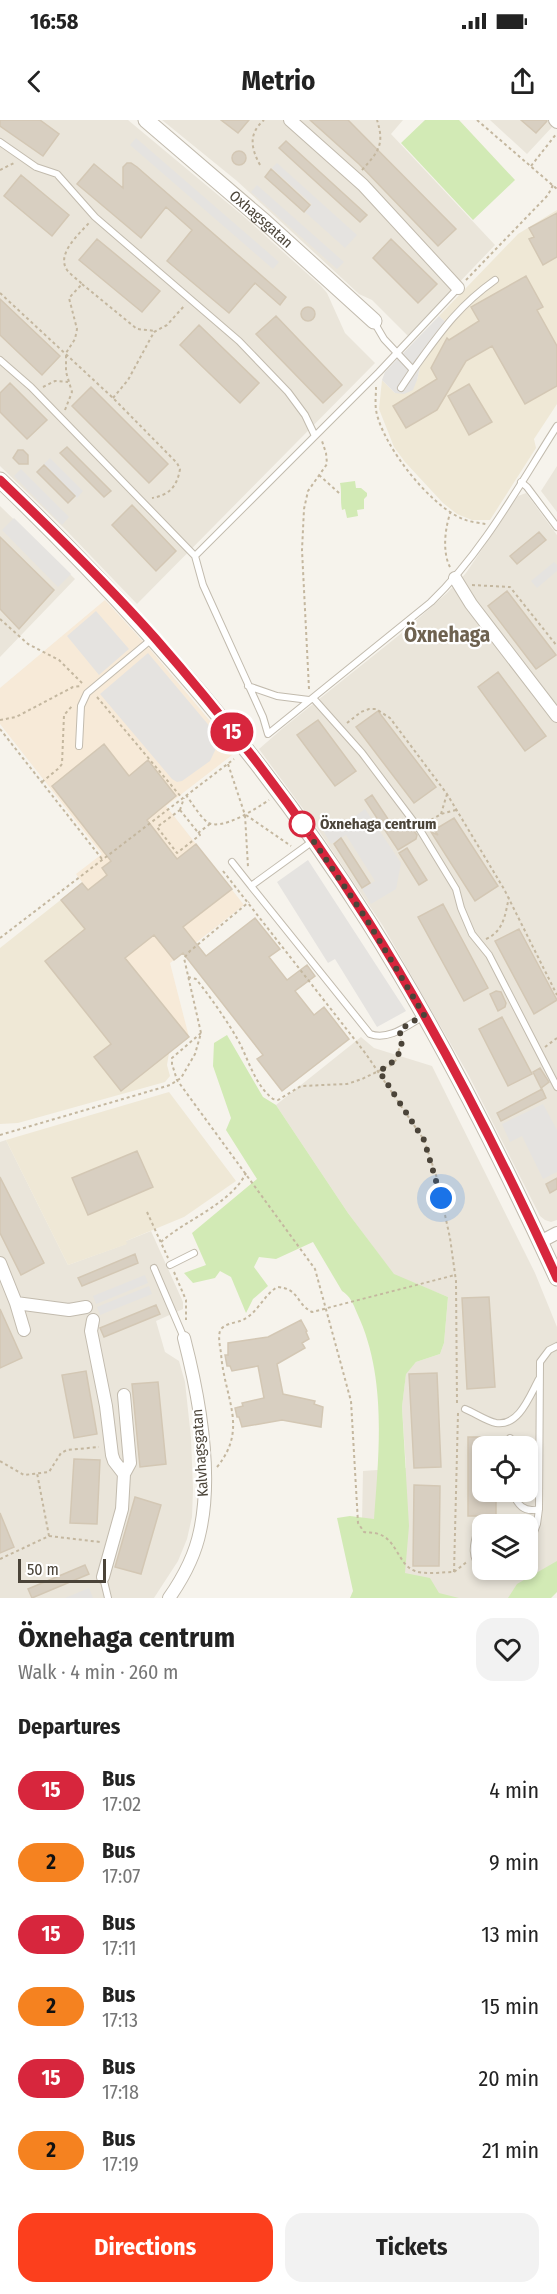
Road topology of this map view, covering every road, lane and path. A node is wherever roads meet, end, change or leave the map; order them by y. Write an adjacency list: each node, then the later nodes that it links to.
1 (146, 120): 21 (street, Oxhagsgatan)
2 (264, 120): 9 (path)
3 (290, 120): 12 (street)
4 (377, 120): 12 (path)
5 (477, 120): 10 (path)
6 (557, 133): 10 (path)
7 (0, 142): 8 (lane)
8 (24, 159): 11 (path); 15 (lane)
9 (260, 165)
10 (531, 166): 13 (path)
11 (0, 170)
12 (354, 178): 18 (street)
13 (553, 185): 14 (path); 18 (path)
14 (557, 189)
15 (95, 217): 17 (path); 20 (lane)
16 (495, 280): 26 (lane)
17 (82, 284): 22 (path); 23 (path)
18 (459, 288): 24 (lane)
19 (1, 295): 23 (path)
20 (190, 298): 22 (path); 34 (lane)
21 (374, 321): 24 (lane)
22 (156, 331): 31 (path)
23 (66, 353): 28 (path); 31 (path)
24 (398, 354): 26 (lane); 27 (lane)
25 (0, 360): 29 (lane)
26 (413, 370): 30 (lane)
27 (379, 372): 34 (lane); 40 (path)
28 (69, 382): 29 (path); 32 (path)
29 (31, 387): 32 (lane)
30 (401, 388)
31 (113, 398): 39 (path)
32 (64, 422): 39 (lane)
33 (557, 426): 37 (lane)
34 (316, 435): 35 (path); 43 (lane)
35 (319, 475): 38 (path); 50 (path)
36 (0, 480): 46 (street)
37 (521, 482): 41 (lane); 42 (lane)
38 (340, 494)
39 (141, 500): 43 (lane)
40 (451, 511): 41 (path); 44 (path)
41 (494, 525): 44 (lane)
42 (557, 527)
43 (195, 556): 48 (lane)
44 (456, 581): 47 (path); 50 (lane); 51 (street)
45 (0, 619): 52 (path)
46 (154, 637): 49 (lane); 71 (street)
47 (557, 646)
48 (248, 686): 50 (lane); 50 (lane)
49 (89, 691): 55 (lane); 58 (path); 60 (path)
50 (312, 699): 53 (lane)
51 (557, 716)
52 (0, 720)
53 (340, 728): 59 (path); 69 (lane)
54 (0, 729): 58 (path)
55 (79, 746)
56 (234, 759): 57 (path)
57 (228, 765): 60 (path); 65 (path)
58 (42, 782): 73 (path)
59 (447, 794): 63 (path); 64 (path)
60 (184, 796): 62 (path); 66 (path); 67 (path)
61 (271, 799): 65 (path)
62 (180, 810): 68 (path); 70 (path)
63 (456, 810): 64 (path); 78 (path)
64 (441, 814): 69 (path)
65 (245, 815): 67 (path); 72 (path); 76 (path)
66 (152, 821): 68 (path); 73 (path)
67 (211, 823): 70 (path)
68 (157, 827): 70 (path)
69 (419, 828): 81 (lane)
70 (198, 833)
71 (314, 840): 72 (lane); 84 (street)
72 (298, 851): 76 (lane)
73 (102, 858): 80 (path)
74 (232, 862): 76 (lane)
75 (223, 871): 79 (path)
76 (250, 883): 77 (lane); 79 (path)
77 (258, 894): 79 (path); 85 (lane)
78 (509, 897): 81 (path); 83 (path)
79 (248, 903): 82 (path); 89 (path)
80 (0, 938)
81 (478, 943): 88 (lane)
82 (188, 978): 86 (path); 89 (path)
83 (557, 994)
84 (424, 1015): 85 (lane); 97 (street)
85 (399, 1030): 89 (path)
86 (201, 1033): 90 (path); 90 (path)
87 (557, 1038): 88 (path)
88 (539, 1050): 91 (lane)
89 (379, 1071): 102 (path)
90 (177, 1080): 92 (path); 93 (path)
91 (557, 1087)
92 (0, 1135)
93 (246, 1173): 96 (path); 106 (path)
94 (147, 1212): 96 (path)
95 (557, 1233): 97 (street)
96 (160, 1242): 100 (path)
97 (540, 1242): 103 (street)
98 (194, 1253): 100 (lane)
99 (0, 1263): 104 (street)
100 (170, 1265): 109 (path)
101 (154, 1268): 109 (lane)
102 (455, 1275): 106 (path); 126 (path)
103 (557, 1278)
104 (16, 1303): 105 (street); 108 (street)
105 (86, 1307)
106 (326, 1308): 118 (path); 126 (path)
107 (93, 1320): 114 (street)
108 (24, 1330)
109 (184, 1338): 118 (street, Kalvhagsgatan)
110 (557, 1346): 111 (lane)
111 (540, 1378): 113 (lane); 120 (lane)
112 (124, 1395): 117 (street)
113 (465, 1409)
114 (111, 1445): 116 (path); 117 (street)
115 (0, 1461): 116 (path)
116 (37, 1473): 122 (path)
117 (124, 1474): 123 (street)
118 (204, 1477): 129 (street, Kalvhagsgatan)
119 (518, 1502): 120 (lane)
120 (538, 1509): 121 (lane)
121 (538, 1514)
122 (50, 1536): 123 (path); 125 (path)
123 (112, 1544): 127 (street)
124 (472, 1558): 126 (path)
125 (0, 1559)
126 (454, 1572)
127 (103, 1577): 128 (lane)
128 (108, 1598)
129 (169, 1598)

